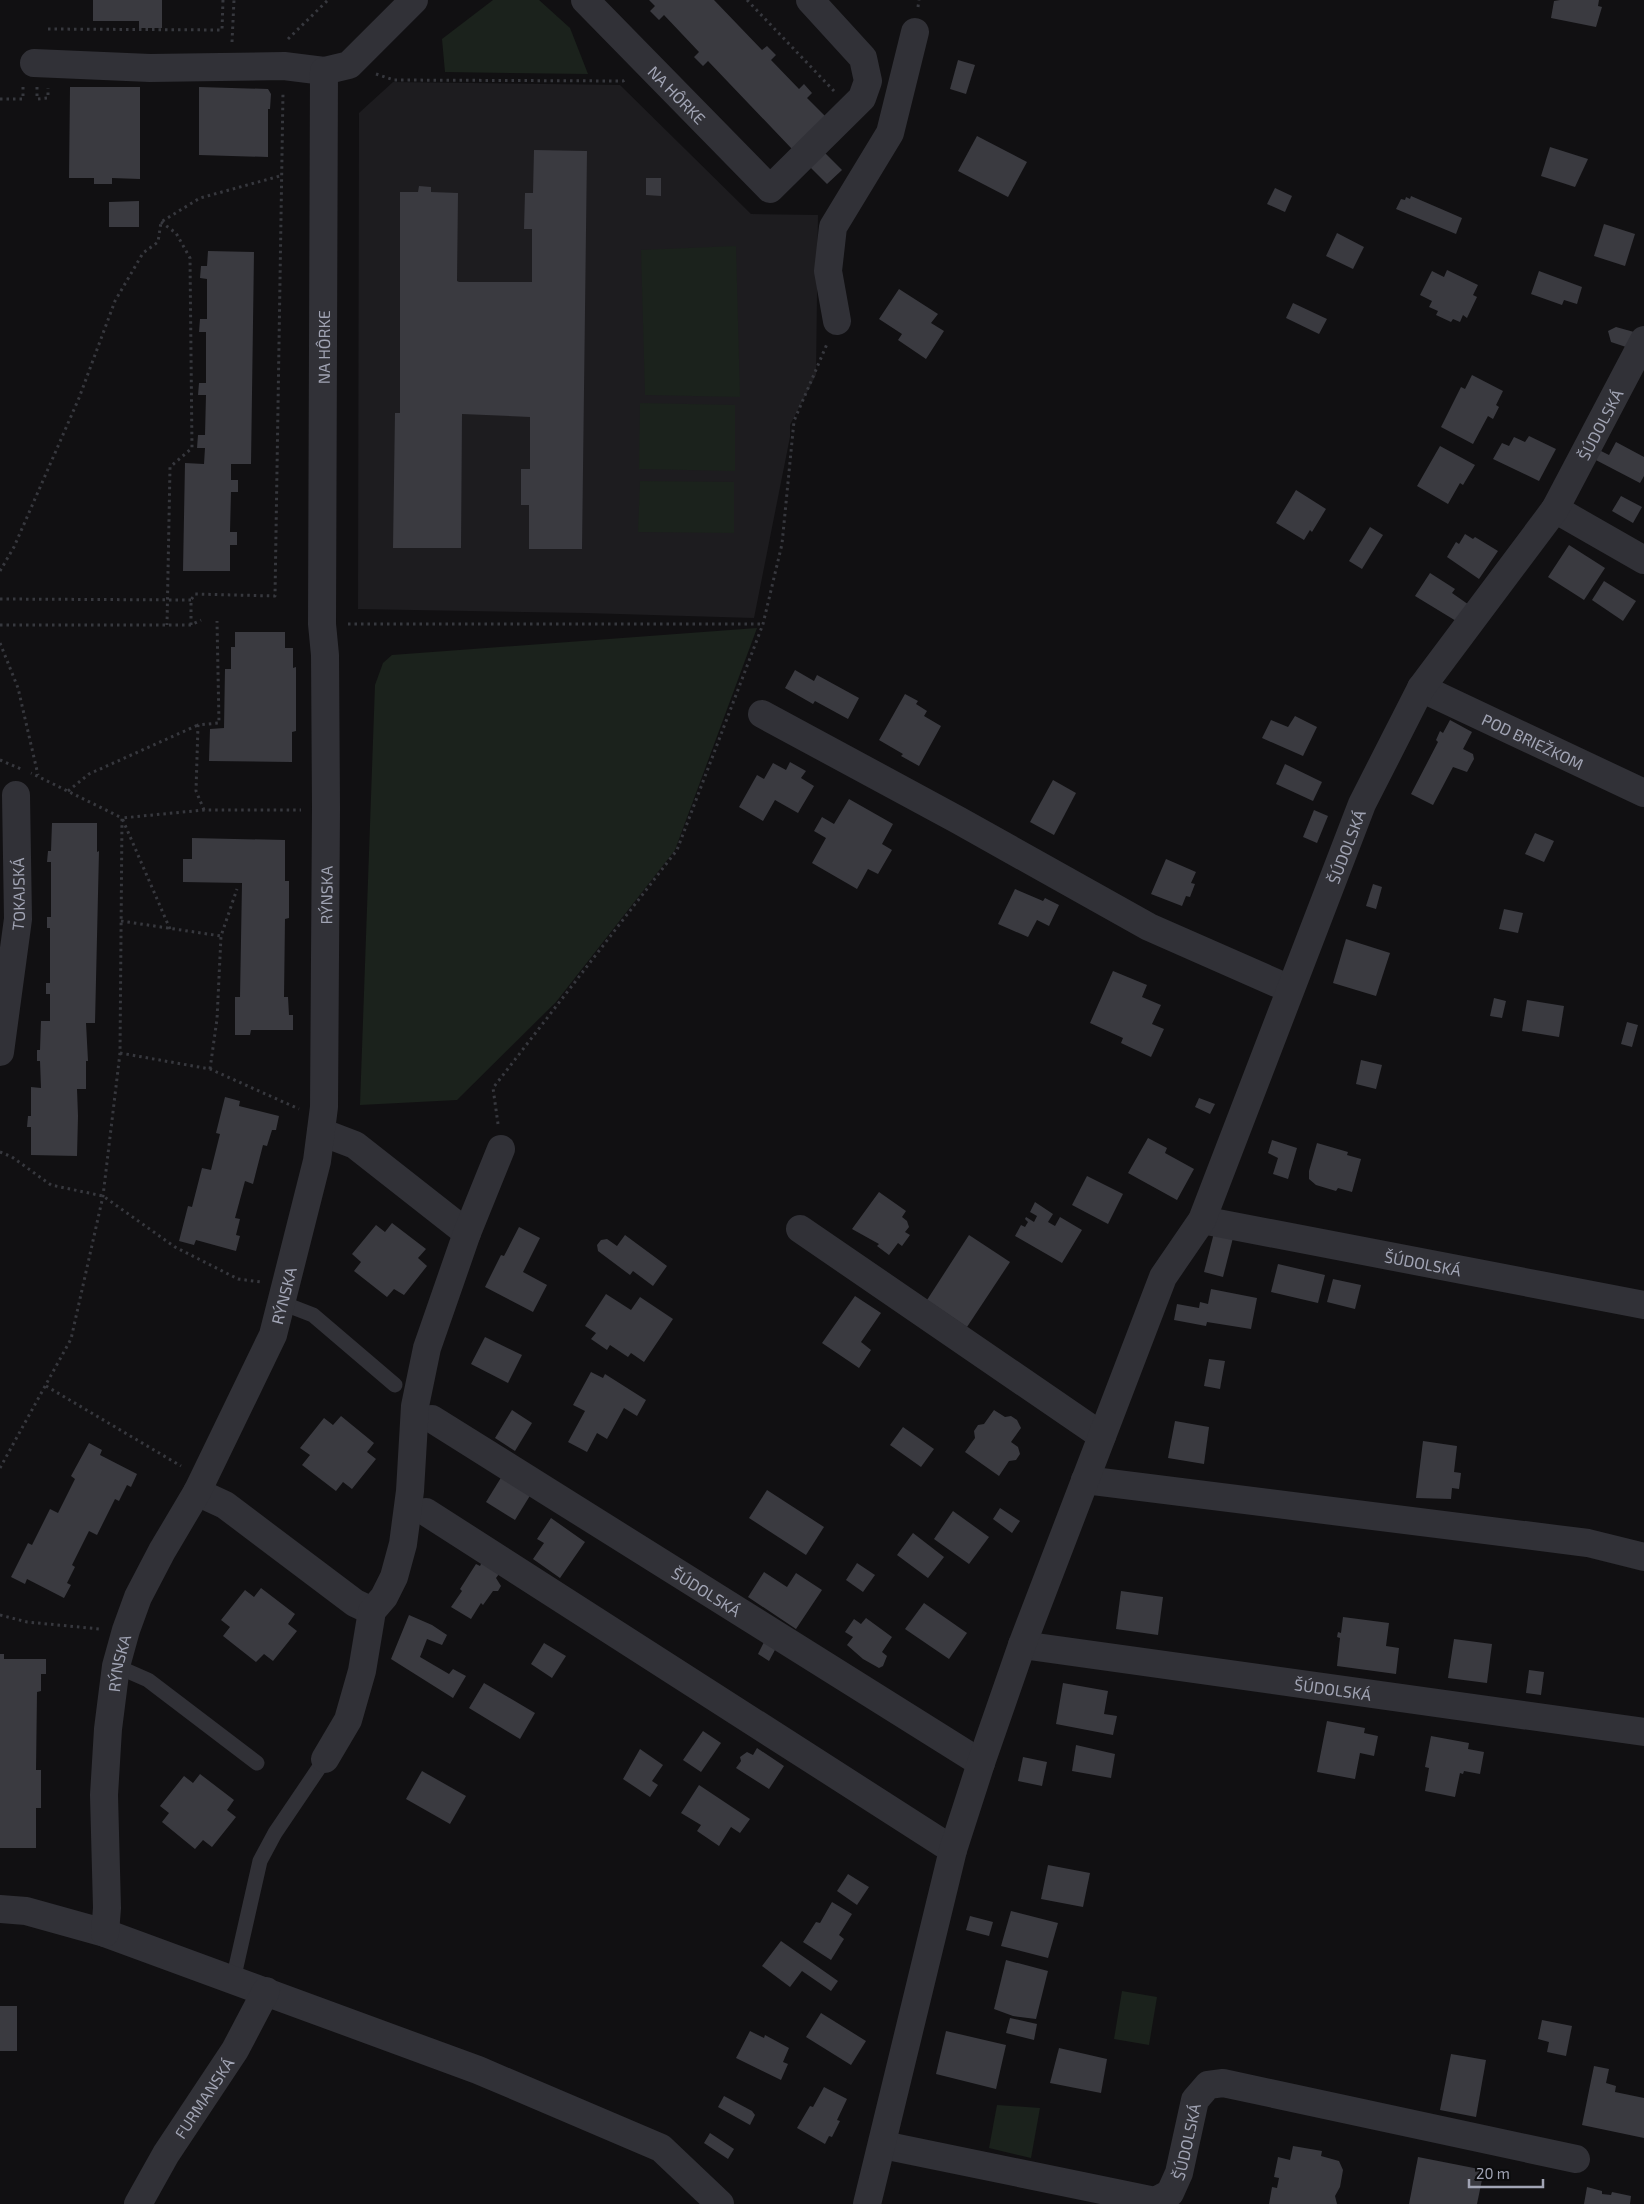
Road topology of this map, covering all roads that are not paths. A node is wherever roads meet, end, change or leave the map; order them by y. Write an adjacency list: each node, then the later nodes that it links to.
1 (414, 0): 6 (street)
2 (584, 0): 7 (street, NA HÔRKE)
3 (810, 0): 7 (street)
4 (915, 32): 8 (street)
5 (34, 63): 6 (street)
6 (337, 68): 13 (street, NA HÔRKE)
7 (868, 81): 8 (street)
8 (901, 88): 9 (street)
9 (837, 321)
10 (1644, 340): 11 (street, ŠÚDOLSKÁ)
11 (1555, 509): 12 (street); 14 (street, ŠÚDOLSKÁ)
12 (1644, 560)
13 (322, 624): 20 (street, RÝNSKA)
14 (1421, 688): 16 (street, POD BRIEŽKOM); 18 (street, ŠÚDOLSKÁ)
15 (762, 714): 18 (street)
16 (1644, 793)
17 (16, 795): 19 (street, TOKAJSKÁ)
18 (1290, 989): 22 (street, ŠÚDOLSKÁ)
19 (0, 1052)
20 (323, 1120): 24 (street); 25 (street, RÝNSKA)
21 (501, 1149): 24 (street)
22 (1202, 1220): 26 (street, ŠÚDOLSKÁ); 29 (street, ŠÚDOLSKÁ)
23 (800, 1229): 29 (street)
24 (467, 1234): 34 (street)
25 (284, 1294): 27 (lane); 31 (street, RÝNSKA)
26 (1644, 1305)
27 (395, 1385)
28 (432, 1419): 40 (street, ŠÚDOLSKÁ)
29 (1102, 1436): 30 (street, ŠÚDOLSKÁ)
30 (1085, 1480): 33 (street); 35 (street, ŠÚDOLSKÁ)
31 (200, 1486): 34 (street); 36 (street, RÝNSKA)
32 (426, 1512): 41 (street)
33 (1644, 1557)
34 (372, 1611): 38 (street)
35 (1022, 1645): 37 (street, ŠÚDOLSKÁ); 40 (street, ŠÚDOLSKÁ)
36 (116, 1666): 39 (lane); 43 (street, RÝNSKA)
37 (1644, 1732)
38 (325, 1759): 44 (lane)
39 (257, 1763)
40 (981, 1763): 41 (street, ŠÚDOLSKÁ)
41 (953, 1850): 46 (street, ŠÚDOLSKÁ)
42 (0, 1909): 43 (street)
43 (105, 1932): 44 (street)
44 (233, 1980): 45 (street)
45 (266, 1991): 48 (street, FURMANSKÁ); 49 (street)
46 (883, 2145): 47 (street, ŠÚDOLSKÁ); 50 (street, ŠÚDOLSKÁ)
47 (1576, 2159)
48 (138, 2204)
49 (720, 2204)
50 (867, 2204)

